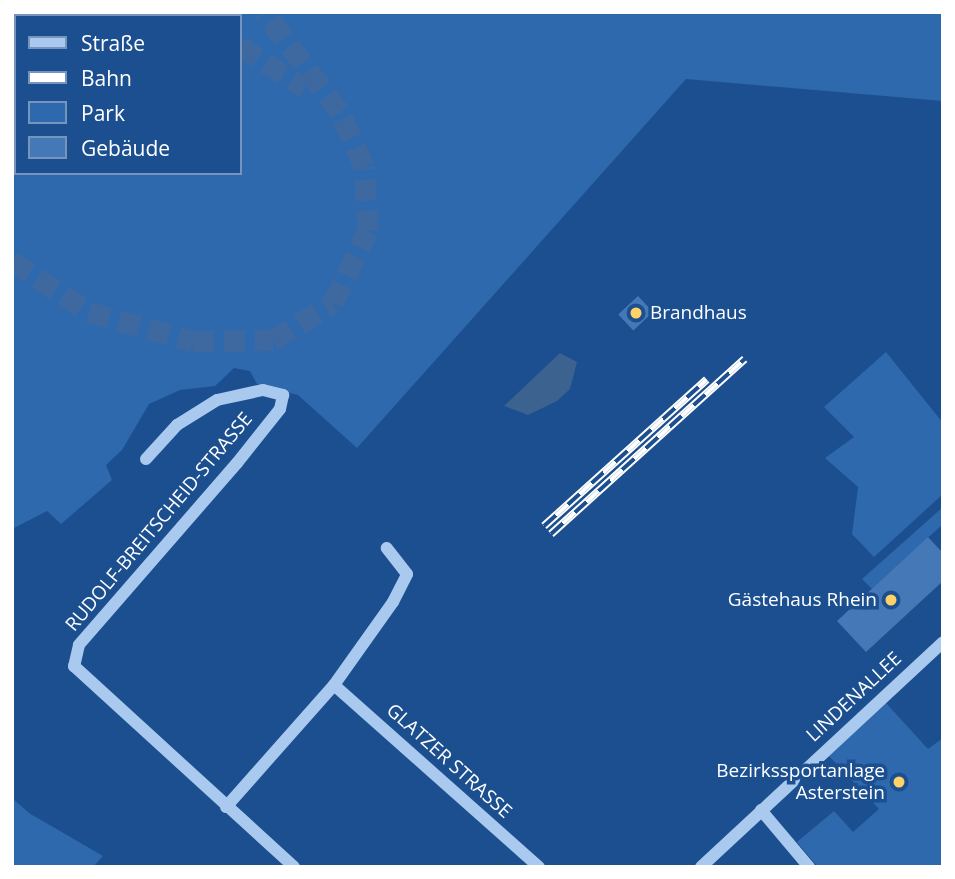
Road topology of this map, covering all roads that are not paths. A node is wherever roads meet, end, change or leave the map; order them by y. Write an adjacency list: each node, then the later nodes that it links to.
1 (146, 459): 5 (street, RUDOLF-BREITSCHEID-STRASSE)
2 (387, 548): 4 (street)
3 (943, 642): 6 (street, LINDENALLEE)
4 (334, 685): 5 (street); 8 (street, GLATZER STRASSE)
5 (226, 807): 7 (street, RUDOLF-BREITSCHEID-STRASSE)
6 (761, 810): 9 (street, LINDENALLEE); 10 (street)
7 (294, 867)
8 (539, 867)
9 (701, 867)
10 (809, 867)

